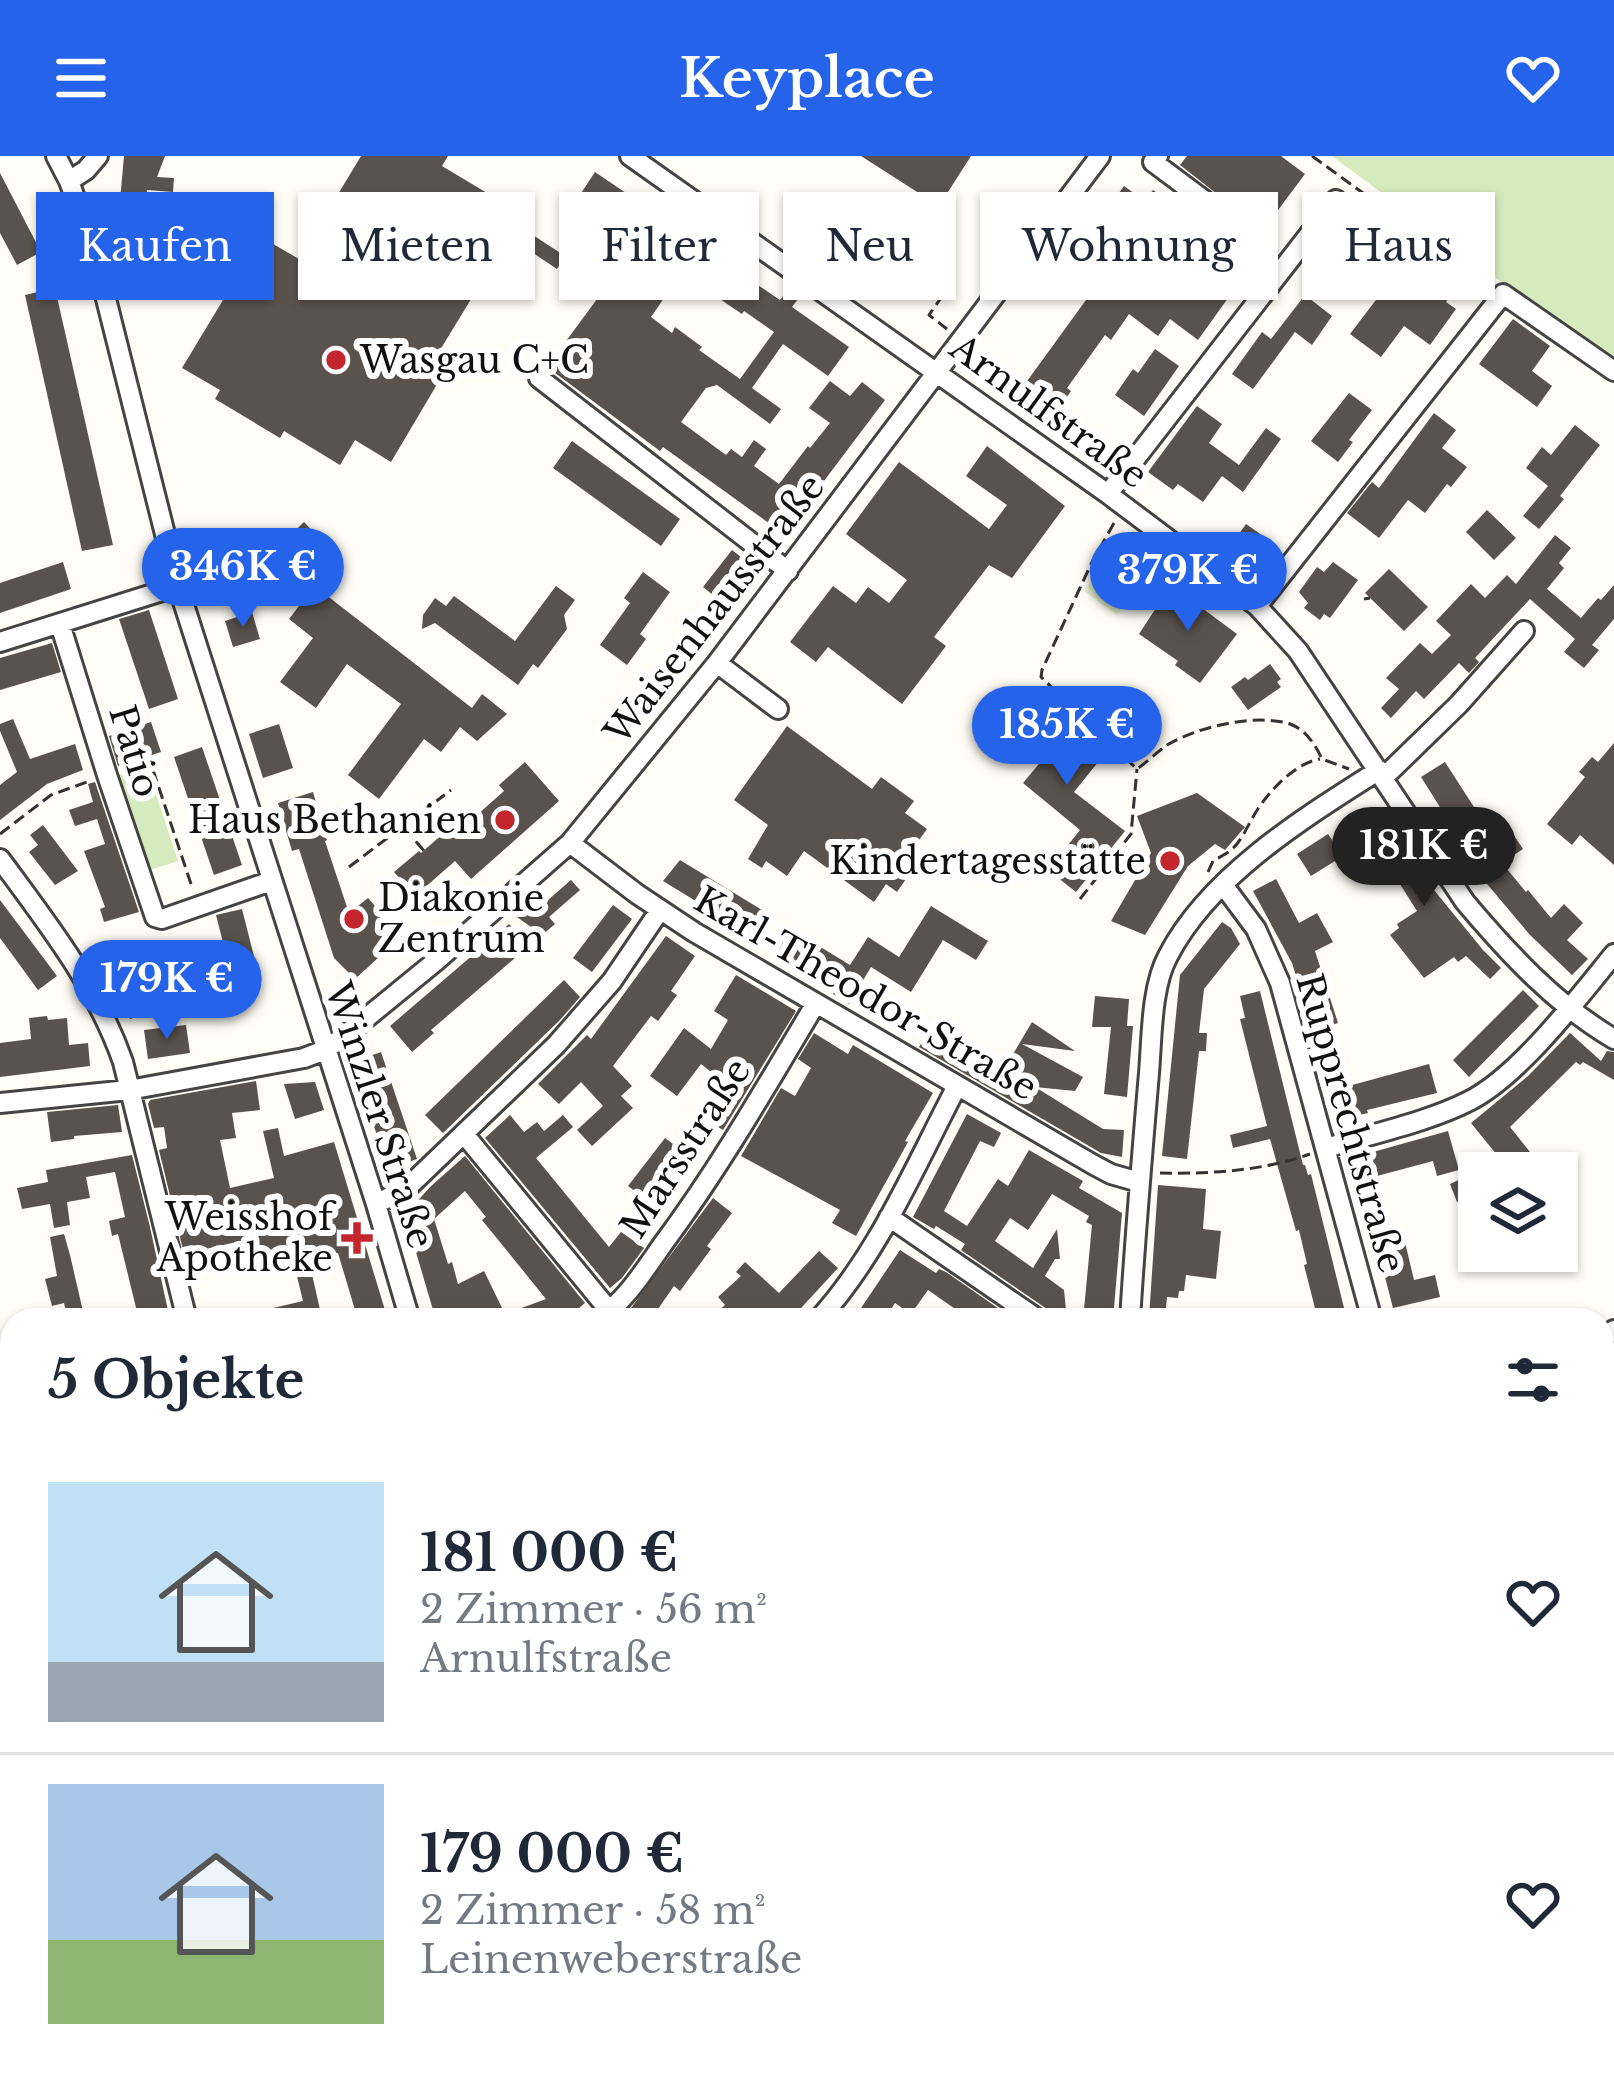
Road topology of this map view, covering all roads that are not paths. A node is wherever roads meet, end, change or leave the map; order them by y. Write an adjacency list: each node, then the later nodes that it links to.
1 (56, 156): 6 (street, Winzler Straße)
2 (98, 156): 6 (street)
3 (630, 156): 9 (street, Arnulfstraße)
4 (1100, 156): 9 (street, Waisenhausstraße)
5 (1158, 156): 7 (street)
6 (69, 181): 14 (street, Winzler Straße)
7 (1193, 192)
8 (1302, 244): 12 (street)
9 (936, 371): 12 (street, Arnulfstraße); 13 (street, Waisenhausstraße)
10 (1614, 371): 15 (street)
11 (539, 378): 13 (street)
12 (1108, 494): 15 (street, Arnulfstraße)
13 (788, 571): 19 (street, Waisenhausstraße)
14 (178, 586): 16 (street); 24 (street, Winzler Straße)
15 (1257, 606): 21 (street, Arnulfstraße)
16 (60, 624): 18 (street); 24 (street, Patio)
17 (1524, 631): 21 (street)
18 (0, 642)
19 (717, 663): 20 (street); 22 (street, Waisenhausstraße)
20 (778, 709)
21 (1381, 774): 25 (street); 29 (street, Arnulfstraße)
22 (570, 843): 26 (street, Karl-Theodor-Straße); 31 (street, Waisenhausstraße)
23 (0, 860): 33 (street)
24 (271, 881): 31 (street, Winzler Straße)
25 (1222, 888): 36 (street, Rupprechtstraße); 37 (street)
26 (660, 910): 28 (street, Karl-Theodor-Straße); 35 (street)
27 (1614, 954): 29 (street)
28 (816, 1003): 32 (street, Karl-Theodor-Straße); 43 (street, Marsstraße)
29 (1569, 1008): 30 (street, Arnulfstraße); 36 (street)
30 (1614, 1039)
31 (325, 1050): 33 (street); 38 (street, Winzler Straße)
32 (957, 1086): 37 (street, Karl-Theodor-Straße); 39 (street)
33 (129, 1090): 34 (street); 40 (street)
34 (0, 1103)
35 (464, 1134): 38 (street); 42 (street)
36 (1327, 1148): 47 (street, Rupprechtstraße)
37 (1139, 1178): 46 (street)
38 (376, 1204): 41 (street, Winzler Straße)
39 (889, 1217): 44 (street); 45 (street)
40 (184, 1308)
41 (406, 1308)
42 (601, 1308)
43 (615, 1308)
44 (828, 1308)
45 (1022, 1308)
46 (1131, 1308)
47 (1369, 1308)

